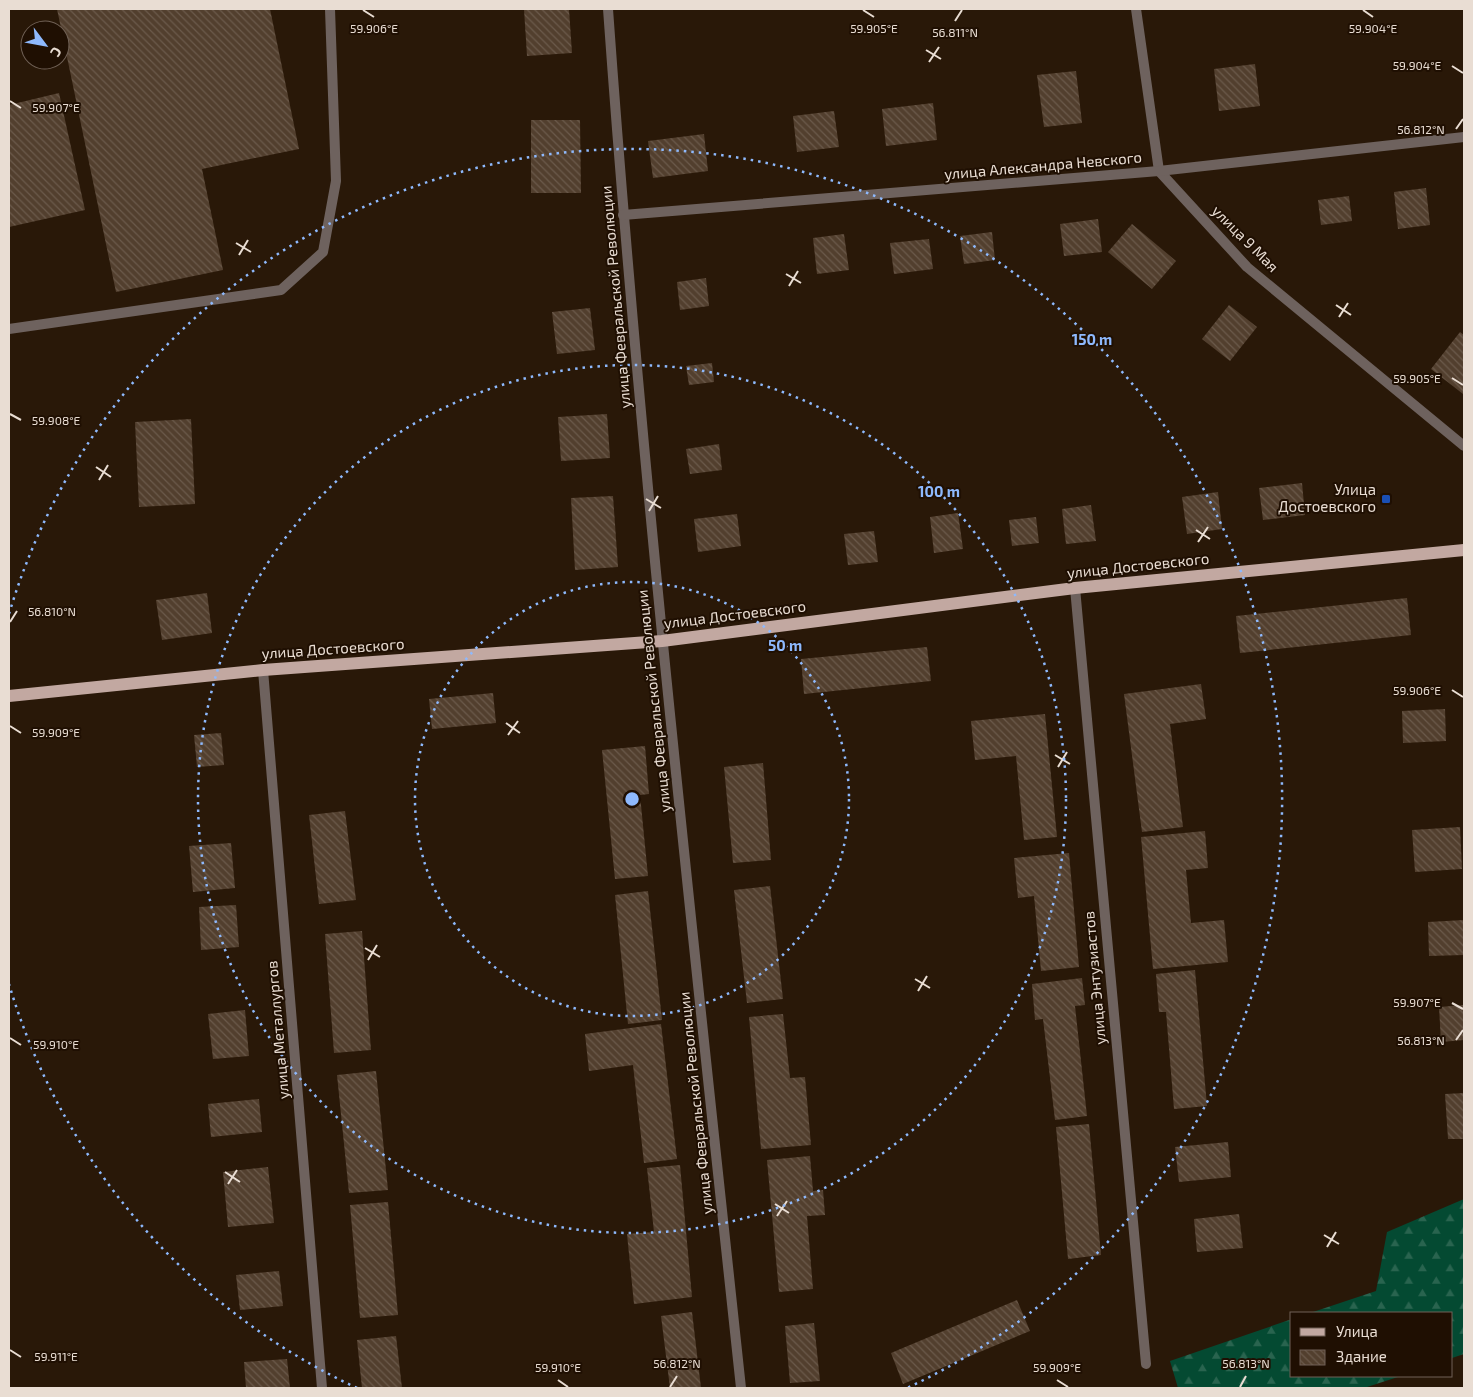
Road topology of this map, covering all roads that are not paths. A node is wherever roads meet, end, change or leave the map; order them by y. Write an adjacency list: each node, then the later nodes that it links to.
1 (330, 9): 7 (street)
2 (608, 9): 6 (street, улица Февральской Революции)
3 (1136, 9): 5 (street)
4 (1464, 137): 5 (street, улица Александра Невского)
5 (1159, 171): 6 (street, улица Александра Невского); 8 (street, улица 9 Мая)
6 (623, 215): 11 (street, улица Февральской Революции)
7 (9, 329)
8 (1464, 446)
9 (1464, 550): 10 (main road, улица Достоевского)
10 (1075, 588): 11 (main road, улица Достоевского); 14 (street, улица Энтузиастов)
11 (662, 641): 12 (main road, улица Достоевского); 16 (street, улица Февральской Революции)
12 (264, 670): 13 (main road, улица Достоевского); 15 (street, улица Металлургов)
13 (9, 696)
14 (1146, 1364)
15 (322, 1388)
16 (741, 1388)

